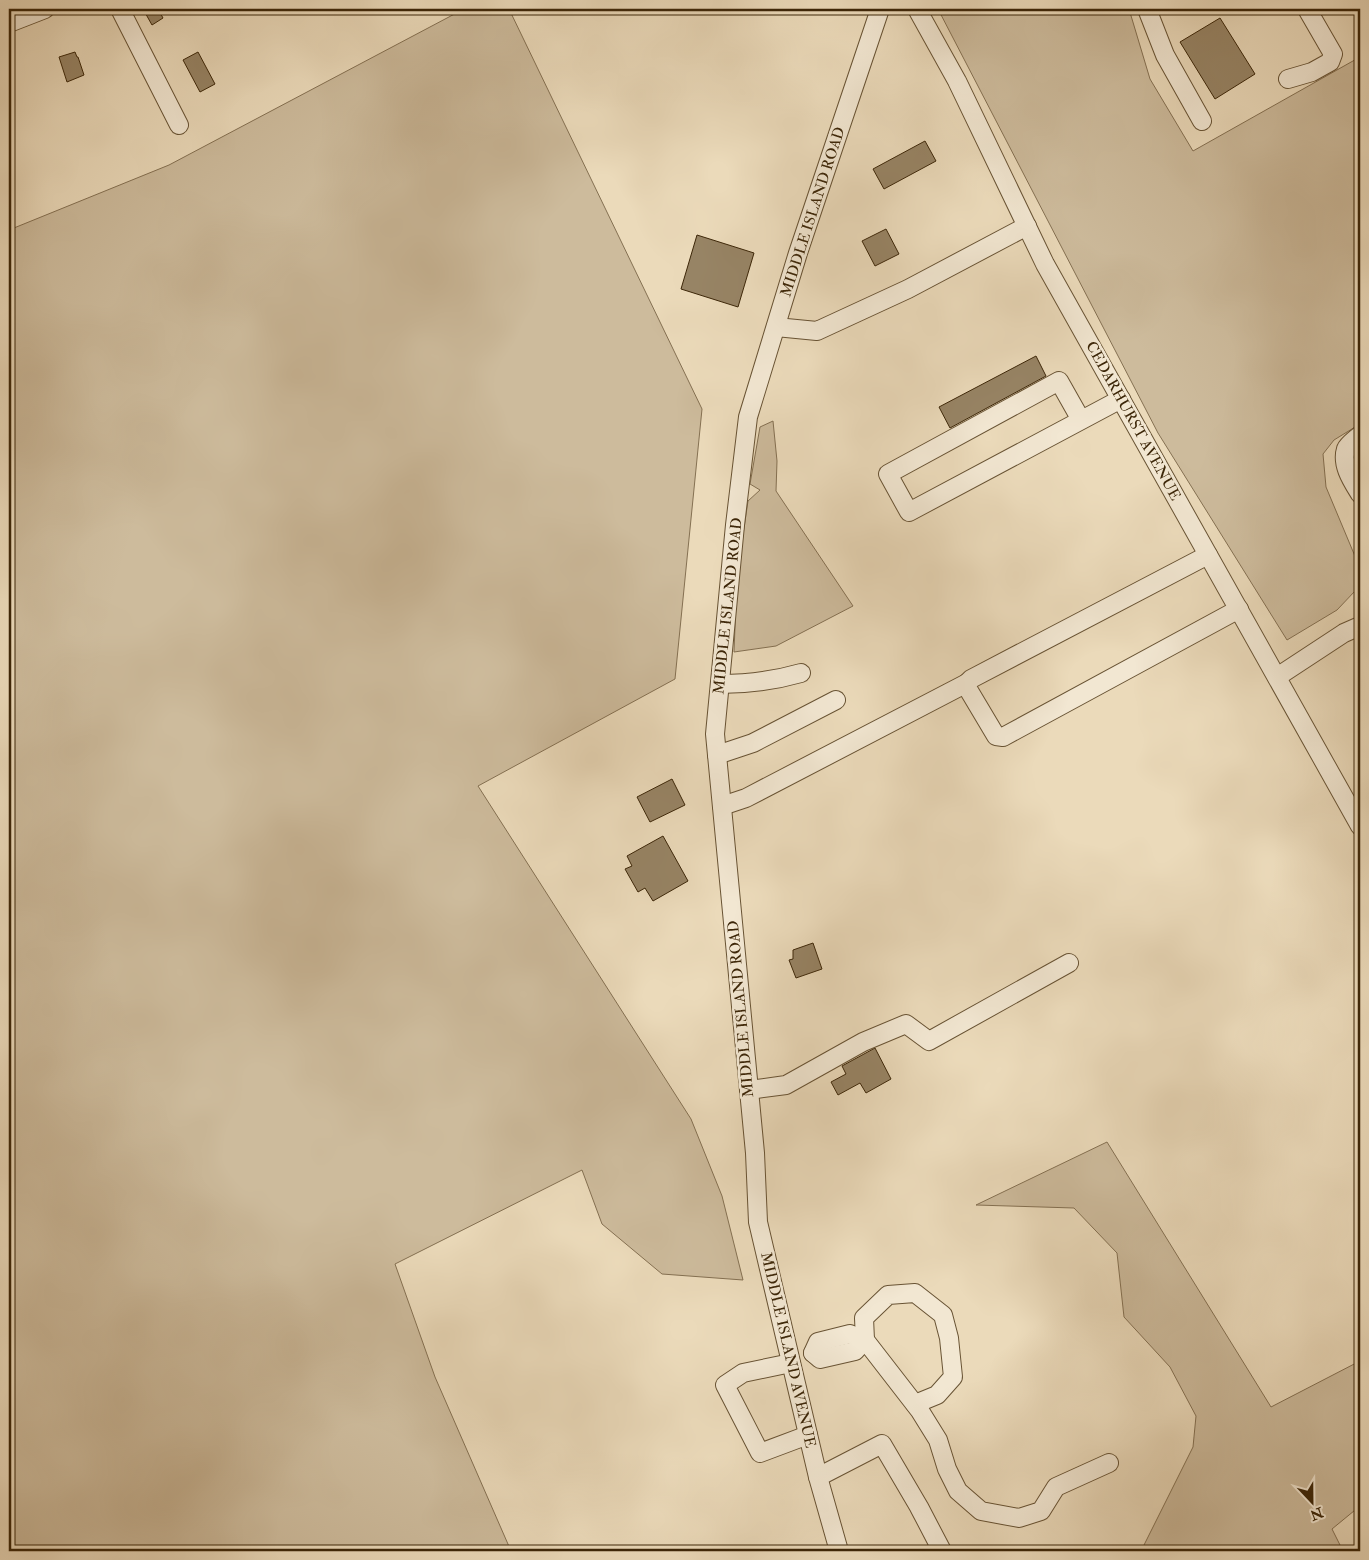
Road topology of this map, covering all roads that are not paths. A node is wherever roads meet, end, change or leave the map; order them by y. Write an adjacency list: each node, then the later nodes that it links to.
1 (45, 9): 7 (street)
2 (120, 9): 10 (street)
3 (880, 9): 12 (street, MIDDLE ISLAND ROAD)
4 (918, 9): 11 (street, CEDARHURST AVENUE)
5 (1147, 9): 9 (street)
6 (1307, 9): 8 (street)
7 (9, 22)
8 (1288, 79)
9 (1202, 121)
10 (179, 125)
11 (1027, 226): 12 (street); 13 (street, CEDARHURST AVENUE)
12 (776, 327): 23 (street, MIDDLE ISLAND ROAD)
13 (1121, 399): 14 (street); 17 (street, CEDARHURST AVENUE)
14 (1081, 420): 14 (street)
15 (1360, 435): 16 (street)
16 (1360, 494)
17 (1208, 555): 18 (street, CEDARHURST AVENUE); 22 (street)
18 (1239, 609): 21 (street, CEDARHURST AVENUE); 22 (street)
19 (1360, 626): 21 (street)
20 (801, 672): 23 (street)
21 (1277, 677): 27 (street, CEDARHURST AVENUE)
22 (966, 683): 26 (street)
23 (720, 684): 25 (street, MIDDLE ISLAND ROAD)
24 (836, 700): 25 (street)
25 (717, 755): 26 (street, MIDDLE ISLAND ROAD)
26 (722, 806): 29 (street, MIDDLE ISLAND ROAD)
27 (1360, 826)
28 (1069, 963): 29 (street)
29 (749, 1090): 30 (street, MIDDLE ISLAND ROAD)
30 (758, 1222): 32 (street, MIDDLE ISLAND AVENUE)
31 (865, 1340): 32 (street); 33 (street); 33 (street)
32 (791, 1361): 34 (street, MIDDLE ISLAND AVENUE); 34 (street)
33 (915, 1404): 35 (street)
34 (808, 1435): 36 (street, MIDDLE ISLAND AVENUE)
35 (1109, 1463)
36 (818, 1477): 37 (street); 38 (street)
37 (839, 1551)
38 (942, 1551)

